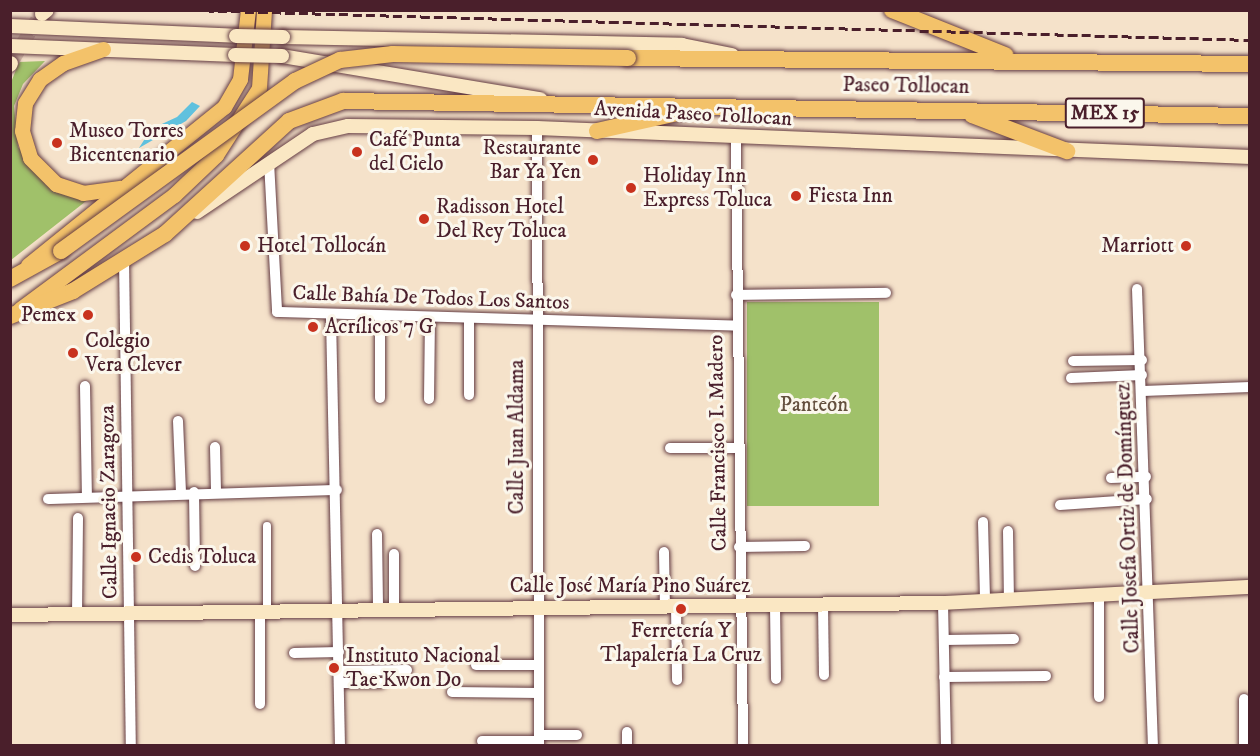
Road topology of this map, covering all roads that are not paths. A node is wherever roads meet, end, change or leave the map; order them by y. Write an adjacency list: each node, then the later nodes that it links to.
1 (248, 10): 20 (main road)
2 (264, 10): 27 (main road)
3 (891, 10): 8 (highway)
4 (10, 26): 7 (main road, bridge)
5 (10, 46): 6 (main road, MEX 15)
6 (103, 50): 10 (main road, MEX 15, bridge); 20 (main road)
7 (734, 56): 8 (highway, Paseo Tollocan); 23 (highway, bridge)
8 (1011, 58): 9 (highway, Paseo Tollocan)
9 (1250, 64)
10 (562, 104): 11 (highway, Paseo Tollocan / MEX 15); 21 (highway, Avenida Paseo Tollocan)
11 (715, 104): 12 (highway, Paseo Tollocan / MEX 15); 15 (highway)
12 (960, 110): 13 (highway, Paseo Tollocan / MEX 15); 17 (highway)
13 (1250, 116)
14 (537, 128): 15 (main road, Avenida Paseo Tollocan); 19 (main road, Avenida Paseo Tollocan); 32 (street, Calle Juan Aldama)
15 (597, 131): 16 (main road, Avenida Paseo Tollocan)
16 (736, 139): 17 (main road, Avenida Paseo Tollocan); 26 (street, Calle Francisco I. Madero)
17 (1067, 151): 18 (main road, Avenida Paseo Tollocan)
18 (1250, 157)
19 (269, 162): 21 (main road, Avenida Paseo Tollocan); 28 (street, Calle Bahía De Todos Los Santos)
20 (122, 187): 23 (main road)
21 (165, 234): 22 (highway, Avenida Paseo Tollocan)
22 (124, 258): 27 (highway, Avenida Paseo Tollocan); 54 (street, Calle Ignacio Zaragoza)
23 (12, 279)
24 (1137, 288): 34 (street, Calle Josefa Ortiz de Domínguez)
25 (886, 293): 26 (street)
26 (736, 296): 33 (street, Calle Francisco I. Madero)
27 (11, 316)
28 (331, 317): 29 (street, Calle Bahía De Todos Los Santos); 50 (street)
29 (380, 319): 30 (street, Calle Bahía De Todos Los Santos); 42 (street)
30 (430, 319): 31 (street, Calle Bahía De Todos Los Santos); 43 (street)
31 (468, 320): 32 (street, Calle Bahía De Todos Los Santos); 41 (street)
32 (537, 322): 33 (street, Calle Bahía De Todos Los Santos); 77 (street, Calle Juan Aldama)
33 (736, 326): 47 (street, Calle Francisco I. Madero)
34 (1142, 360): 35 (street); 36 (street, Calle Josefa Ortiz de Domínguez)
35 (1072, 361)
36 (1143, 375): 37 (street); 40 (street, Calle Josefa Ortiz de Domínguez)
37 (1071, 378)
38 (85, 386): 55 (street)
39 (1250, 387): 40 (street)
40 (1143, 391): 48 (street, Calle Josefa Ortiz de Domínguez)
41 (468, 395)
42 (380, 398)
43 (429, 399)
44 (178, 421): 53 (street)
45 (215, 447): 52 (street)
46 (670, 447): 47 (street)
47 (738, 448): 65 (street, Calle Francisco I. Madero)
48 (1146, 477): 49 (street); 57 (street, Calle Josefa Ortiz de Domínguez)
49 (1111, 478)
50 (337, 490): 52 (street); 82 (street)
51 (194, 492): 52 (street); 53 (street); 68 (street)
52 (216, 492)
53 (181, 493): 54 (street)
54 (129, 494): 55 (street); 84 (street, Calle Ignacio Zaragoza)
55 (87, 497): 56 (street)
56 (48, 499)
57 (1147, 499): 58 (street); 70 (street, Calle Josefa Ortiz de Domínguez)
58 (1060, 505)
59 (78, 518): 86 (street)
60 (983, 522): 73 (street)
61 (267, 526): 83 (street)
62 (1008, 531): 72 (street)
63 (377, 534): 80 (street)
64 (805, 546): 65 (street)
65 (739, 547): 79 (street, Calle Francisco I. Madero)
66 (664, 552): 78 (street)
67 (394, 554): 81 (street)
68 (195, 566)
69 (1250, 587): 70 (main road, Calle José María Pino Suárez)
70 (1150, 591): 71 (main road, Calle José María Pino Suárez); 116 (street, Calle Josefa Ortiz de Domínguez)
71 (1099, 594): 72 (main road, Calle José María Pino Suárez); 104 (street)
72 (1009, 600): 73 (main road, Calle José María Pino Suárez)
73 (985, 601): 74 (main road, Calle José María Pino Suárez)
74 (943, 603): 75 (main road, Calle José María Pino Suárez); 88 (street)
75 (823, 605): 76 (main road, Calle José María Pino Suárez); 95 (street)
76 (775, 606): 79 (main road, Calle José María Pino Suárez); 98 (street)
77 (536, 607): 78 (main road, Calle José María Pino Suárez); 81 (main road, Calle José María Pino Suárez); 92 (street, Calle Juan Aldama)
78 (671, 607): 79 (main road, Calle José María Pino Suárez); 99 (street)
79 (741, 607): 114 (street, Calle Francisco I. Madero)
80 (378, 610): 81 (main road, Calle José María Pino Suárez); 82 (main road, Calle José María Pino Suárez)
81 (394, 610)
82 (338, 611): 83 (main road, Calle José María Pino Suárez); 89 (street)
83 (264, 612): 84 (main road, Calle José María Pino Suárez); 106 (street)
84 (129, 613): 86 (main road, Calle José María Pino Suárez); 111 (street, Calle Ignacio Zaragoza)
85 (10, 615): 86 (main road, Calle José María Pino Suárez)
86 (77, 615)
87 (1014, 639): 88 (street)
88 (944, 640): 97 (street)
89 (339, 652): 90 (street); 94 (street)
90 (294, 653)
91 (476, 665): 92 (street)
92 (539, 665): 103 (street, Calle Juan Aldama)
93 (407, 670): 94 (street)
94 (339, 671): 100 (street)
95 (824, 675)
96 (1046, 676): 97 (street)
97 (944, 677): 115 (street)
98 (776, 679)
99 (677, 680)
100 (339, 683): 101 (street); 112 (street)
101 (381, 683)
102 (452, 692): 103 (street)
103 (539, 693): 109 (street, Calle Juan Aldama)
104 (1099, 697)
105 (1244, 699): 117 (street)
106 (260, 704)
107 (627, 732): 113 (street)
108 (577, 735): 109 (street)
109 (539, 740): 110 (street)
110 (482, 741)
111 (131, 746)
112 (340, 746)
113 (627, 746)
114 (743, 746)
115 (946, 746)
116 (1153, 746)
117 (1244, 746)

